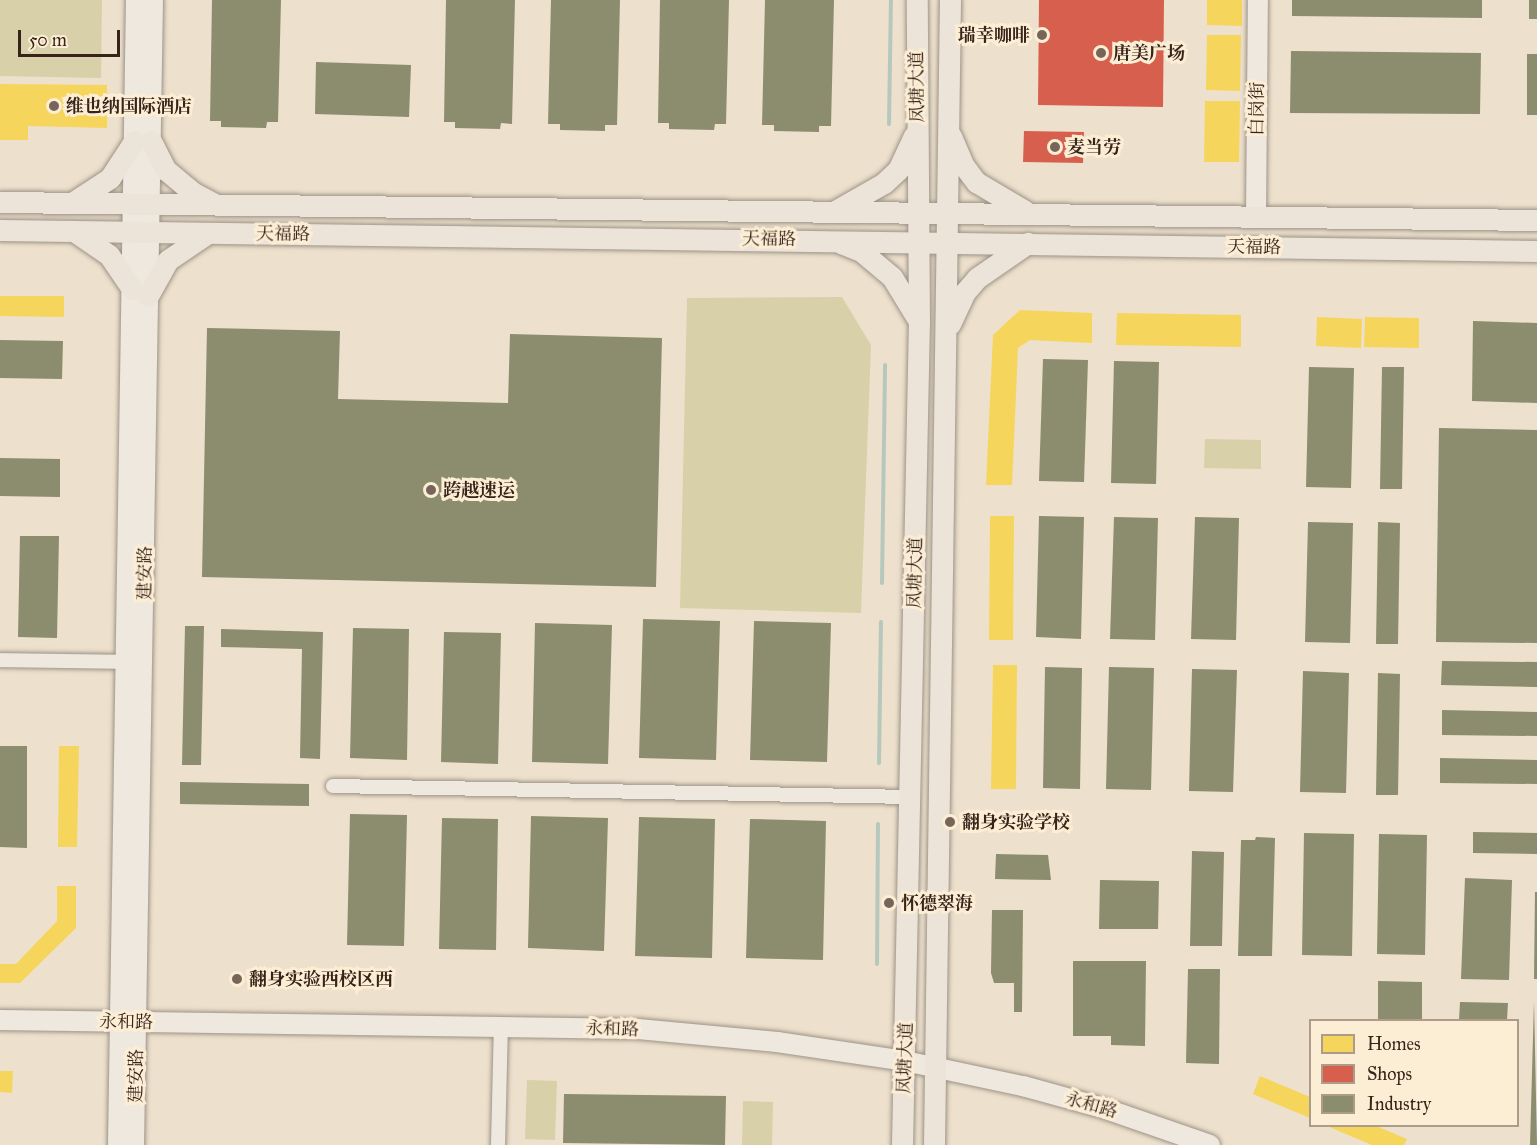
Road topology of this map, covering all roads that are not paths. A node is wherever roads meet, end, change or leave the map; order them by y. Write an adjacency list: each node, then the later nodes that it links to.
1 (136, 0): 8 (street, 建安路)
2 (153, 0): 8 (street, 建安路)
3 (916, 0): 6 (main road, 凤塘大道)
4 (950, 0): 7 (main road, 凤塘大道)
5 (1258, 0): 17 (street, 白岗街)
6 (917, 115): 13 (main road); 14 (main road, 凤塘大道)
7 (947, 123): 15 (main road, 凤塘大道); 16 (main road)
8 (142, 141): 10 (main road); 11 (street, 建安路); 12 (main road)
9 (0, 202): 10 (main road, 天福路)
10 (72, 203): 11 (main road, 天福路)
11 (141, 203): 12 (main road, 天福路); 21 (street, 建安路)
12 (216, 204): 13 (main road, 天福路)
13 (833, 212): 14 (main road, 天福路)
14 (918, 213): 15 (main road, 天福路); 24 (main road, 凤塘大道)
15 (947, 213): 16 (main road, 天福路); 25 (main road, 凤塘大道)
16 (1030, 214): 17 (main road, 天福路)
17 (1256, 217): 18 (main road, 天福路)
18 (1537, 220)
19 (0, 230): 20 (main road, 天福路)
20 (74, 231): 21 (main road, 天福路); 28 (main road)
21 (141, 232): 22 (main road, 天福路); 28 (street, 建安路)
22 (208, 233): 23 (main road, 天福路); 28 (main road)
23 (835, 240): 24 (main road, 天福路); 29 (main road)
24 (918, 241): 25 (main road, 天福路); 29 (main road, 凤塘大道)
25 (947, 242): 26 (main road, 天福路); 30 (main road, 凤塘大道)
26 (1029, 243): 27 (main road, 天福路); 30 (main road)
27 (1537, 251)
28 (140, 292): 32 (street, 建安路); 36 (street, 建安路)
29 (919, 323): 34 (main road, 凤塘大道)
30 (947, 330): 39 (main road, 凤塘大道)
31 (0, 660): 32 (street)
32 (127, 662): 36 (street, 建安路)
33 (333, 786): 34 (street)
34 (912, 797): 38 (main road, 凤塘大道)
35 (0, 1020): 36 (street, 永和路)
36 (129, 1022): 37 (street, 永和路); 40 (street, 建安路); 41 (street, 建安路)
37 (501, 1026): 38 (street, 永和路); 42 (street)
38 (905, 1061): 39 (street, 永和路); 43 (main road, 凤塘大道)
39 (935, 1068): 44 (main road, 凤塘大道); 45 (street, 永和路)
40 (118, 1145)
41 (134, 1145)
42 (498, 1145)
43 (902, 1145)
44 (933, 1145)
45 (1210, 1145)

